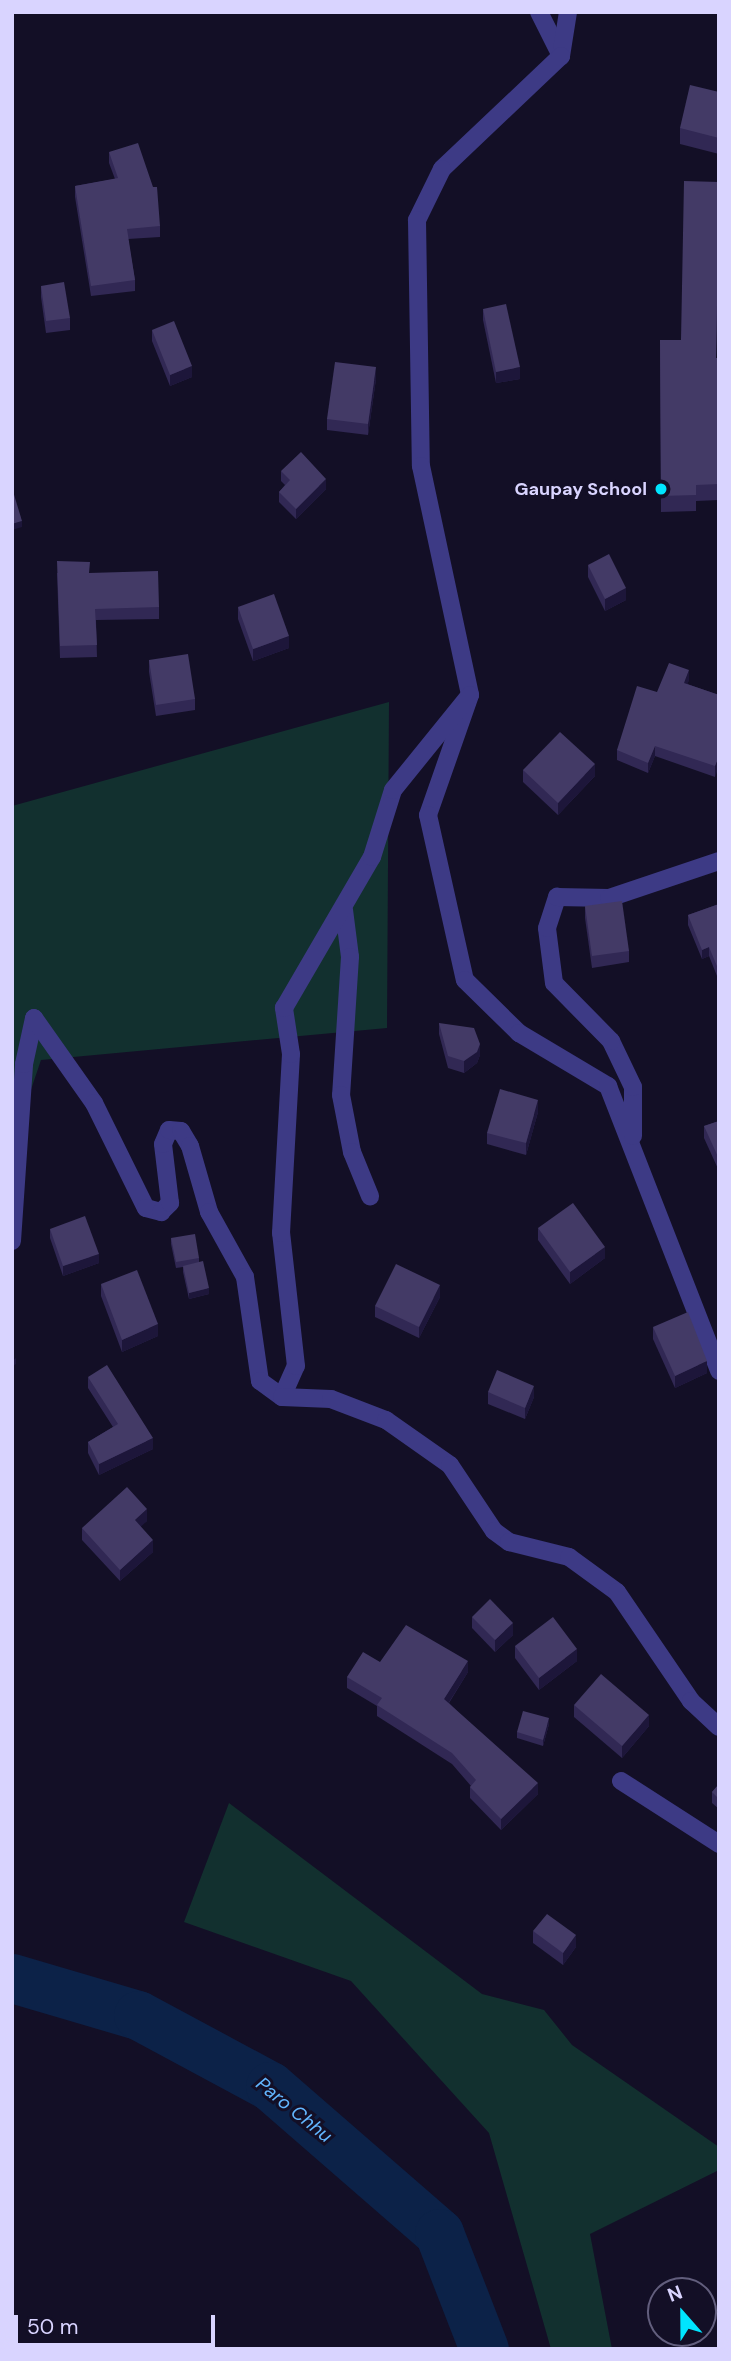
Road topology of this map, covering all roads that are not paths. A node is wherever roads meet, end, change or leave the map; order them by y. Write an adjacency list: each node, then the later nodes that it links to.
1 (538, 12): 3 (street)
2 (568, 12): 3 (street)
3 (561, 56): 4 (street)
4 (470, 695): 6 (street); 7 (street)
5 (719, 861): 7 (street)
6 (344, 910): 8 (street); 11 (street)
7 (636, 1164): 10 (street)
8 (370, 1196)
9 (12, 1241): 11 (street)
10 (719, 1371)
11 (282, 1397): 12 (street)
12 (719, 1727)
13 (621, 1781): 14 (street)
14 (719, 1844)

